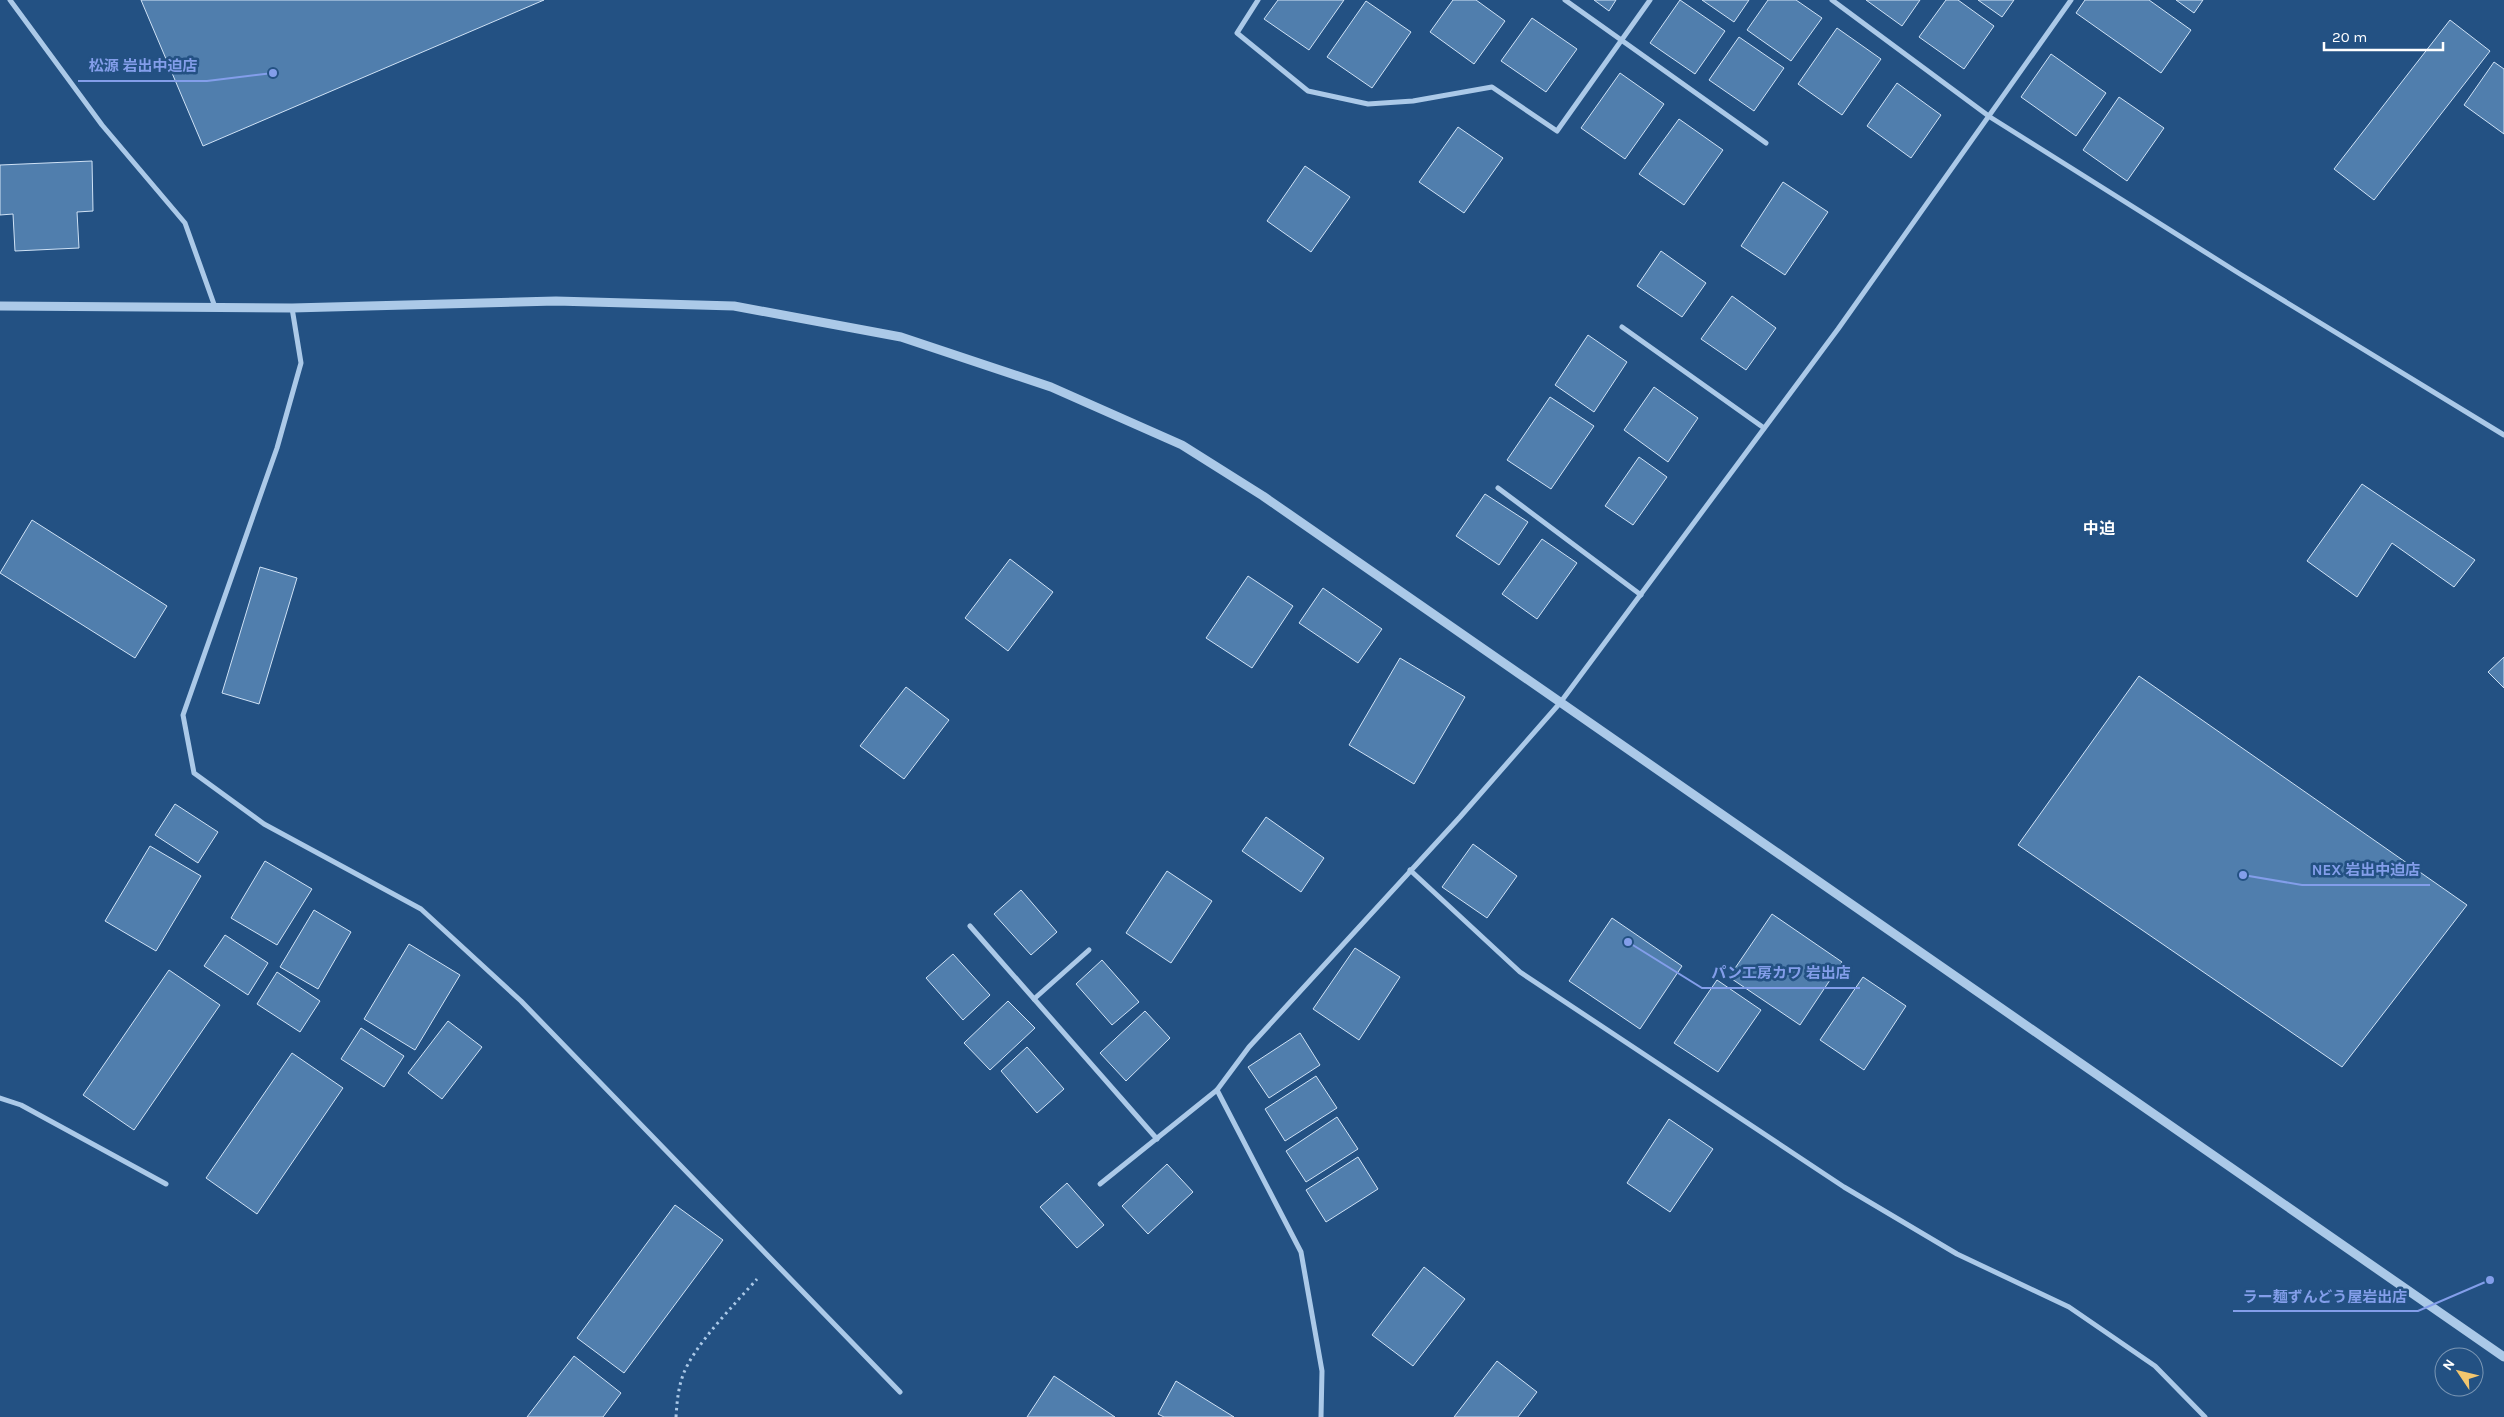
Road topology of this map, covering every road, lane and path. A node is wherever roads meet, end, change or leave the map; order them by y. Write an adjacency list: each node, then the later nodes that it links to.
1 (10, 0): 11 (street)
2 (1258, 0): 7 (street)
3 (1565, 0): 7 (street)
4 (1650, 0): 7 (street)
5 (1832, 0): 8 (street)
6 (2071, 0): 8 (street)
7 (1622, 40): 9 (street)
8 (1990, 117): 14 (street); 15 (street)
9 (1766, 142)
10 (0, 306): 11 (street)
11 (215, 308): 12 (street)
12 (292, 308): 18 (street); 28 (street)
13 (1622, 327): 14 (street)
14 (1764, 428): 17 (street)
15 (2504, 435)
16 (1498, 488): 17 (street)
17 (1640, 595): 18 (street)
18 (1560, 703): 19 (street); 29 (street)
19 (1410, 870): 23 (street); 33 (street)
20 (970, 926): 22 (street)
21 (1088, 950): 22 (street)
22 (1034, 999): 25 (street)
23 (1217, 1090): 25 (street); 32 (street)
24 (0, 1098): 26 (street)
25 (1157, 1139): 27 (street)
26 (166, 1184)
27 (1100, 1184)
28 (772, 1260): 30 (street); 31 (path)
29 (2504, 1357)
30 (900, 1392)
31 (676, 1417)
32 (1321, 1417)
33 (2205, 1417)

